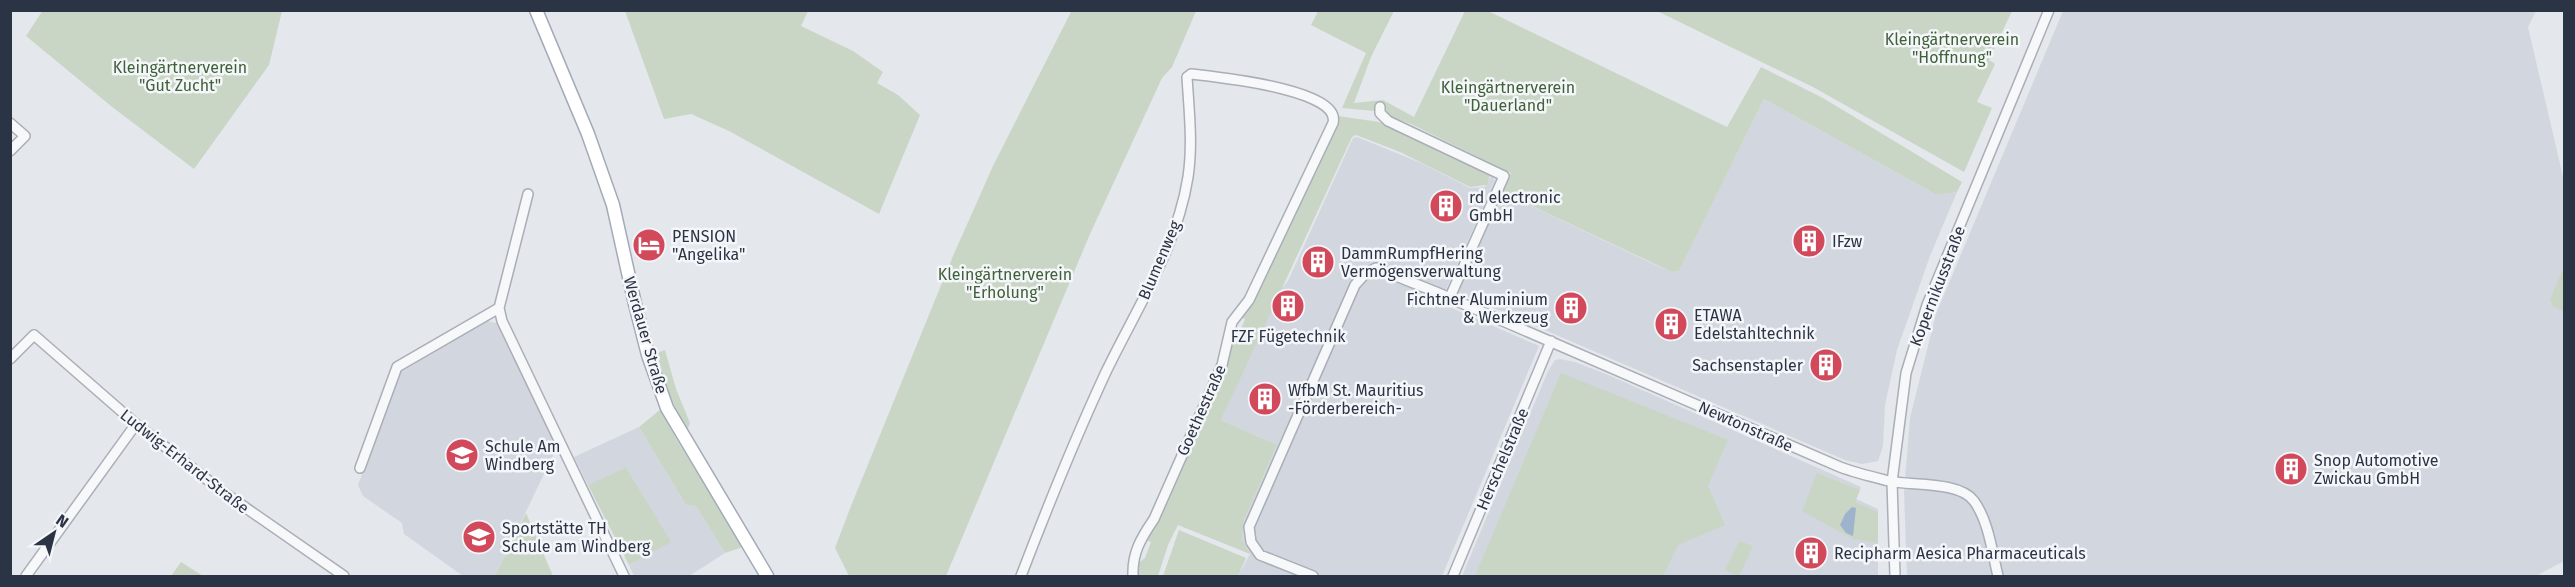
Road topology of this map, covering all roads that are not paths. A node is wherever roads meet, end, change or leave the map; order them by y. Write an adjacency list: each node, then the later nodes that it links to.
1 (536, 10): 18 (main road, Werdauer Straße)
2 (2049, 10): 14 (street, Kopernikusstraße)
3 (1380, 107): 8 (street)
4 (1334, 114): 19 (street, Blumenweg); 20 (street, Goethestraße)
5 (10, 123): 6 (street)
6 (10, 151)
7 (528, 194): 9 (street)
8 (1450, 297): 10 (street, Newtonstraße); 21 (street, Newtonstraße)
9 (499, 308): 13 (street); 17 (street)
10 (1551, 341): 14 (street, Newtonstraße); 22 (street, Herschelstraße)
11 (10, 359): 12 (street, Ludwig-Erhard-Straße)
12 (136, 424): 15 (street); 16 (street, Ludwig-Erhard-Straße)
13 (360, 468)
14 (1892, 482): 23 (street, Kopernikusstraße); 24 (street, Newtonstraße)
15 (26, 576)
16 (344, 576)
17 (624, 576)
18 (767, 576)
19 (1021, 576)
20 (1132, 576)
21 (1313, 576)
22 (1453, 576)
23 (1895, 576)
24 (1998, 576)

